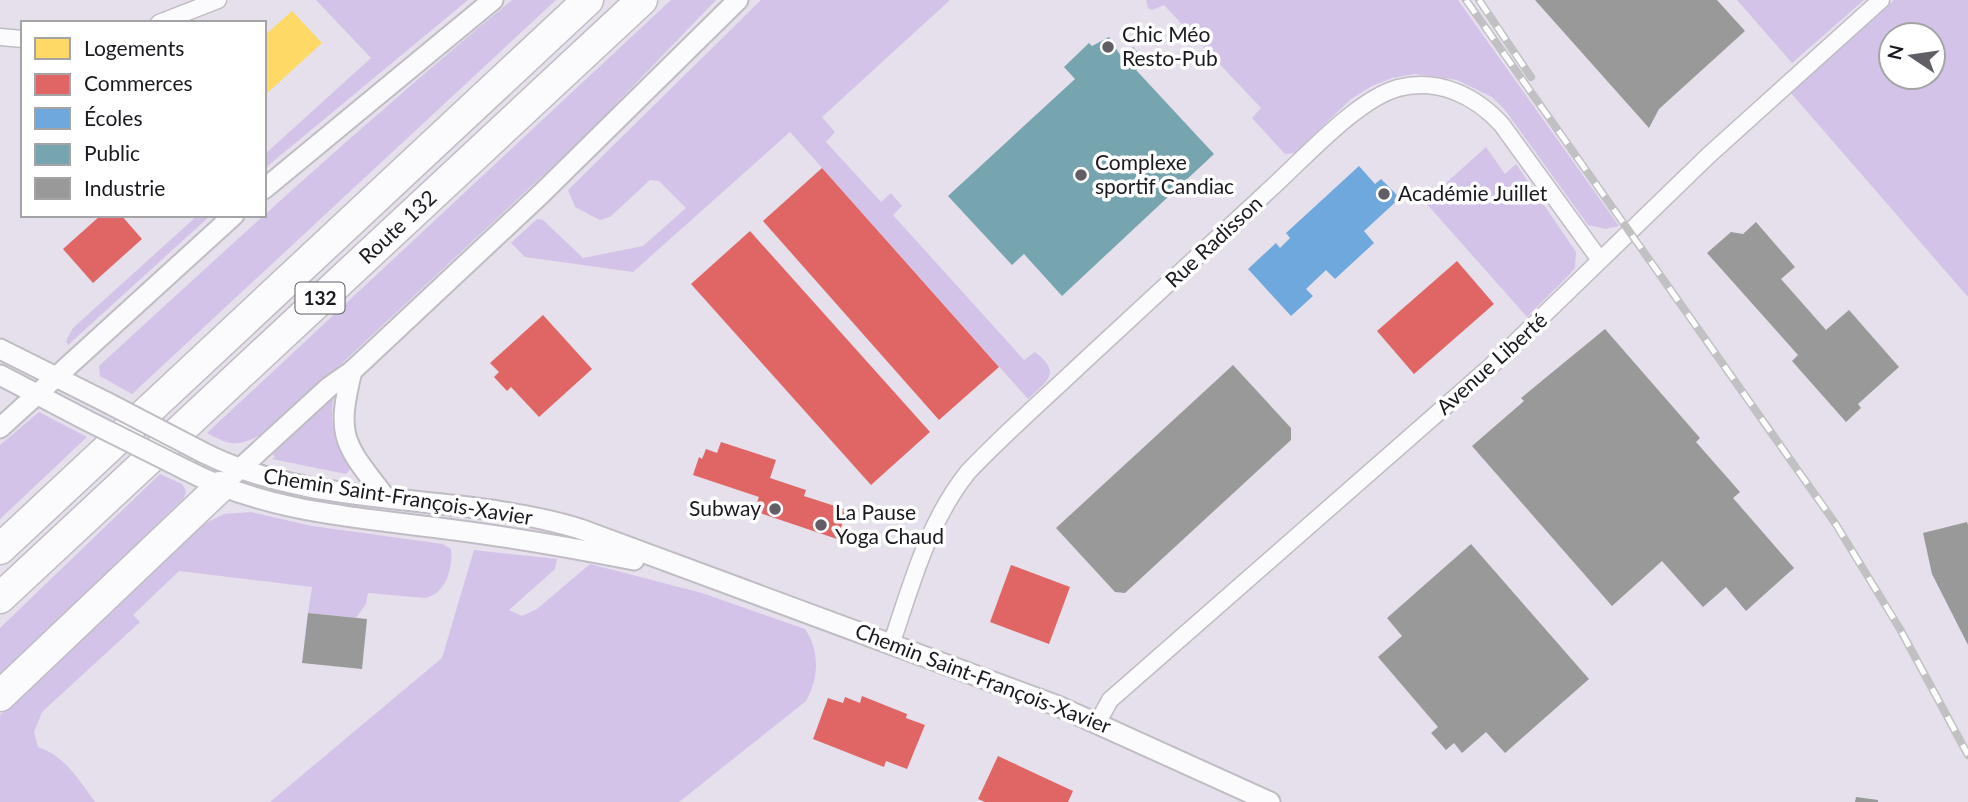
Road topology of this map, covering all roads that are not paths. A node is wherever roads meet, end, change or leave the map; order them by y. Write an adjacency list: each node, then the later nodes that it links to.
1 (218, 0): 7 (street)
2 (493, 0): 10 (street)
3 (588, 0): 21 (highway, Route 132 / 132)
4 (642, 0): 23 (highway, Route 132 / 132)
5 (738, 0): 14 (street)
6 (1881, 0): 12 (street, Avenue Liberté)
7 (164, 21)
8 (0, 37): 9 (street)
9 (21, 39)
10 (266, 187)
11 (232, 217): 16 (street)
12 (1600, 260): 24 (street, Rue Radisson); 26 (street, Avenue Liberté)
13 (0, 349): 16 (street, Chemin Saint-François-Xavier)
14 (352, 371): 19 (street); 20 (street)
15 (0, 375): 17 (street, Chemin Saint-François-Xavier)
16 (54, 376): 17 (street); 19 (street, Chemin Saint-François-Xavier, bridge)
17 (35, 393): 18 (street); 19 (street, Chemin Saint-François-Xavier, bridge)
18 (0, 428)
19 (230, 478): 20 (street, Chemin Saint-François-Xavier); 22 (street, Chemin Saint-François-Xavier); 25 (highway)
20 (385, 497): 22 (street, Chemin Saint-François-Xavier)
21 (0, 549)
22 (689, 572): 24 (street, Chemin Saint-François-Xavier)
23 (0, 598)
24 (892, 642): 26 (street, Chemin Saint-François-Xavier)
25 (0, 696)
26 (1098, 722): 27 (street, Chemin Saint-François-Xavier)
27 (1270, 802)

